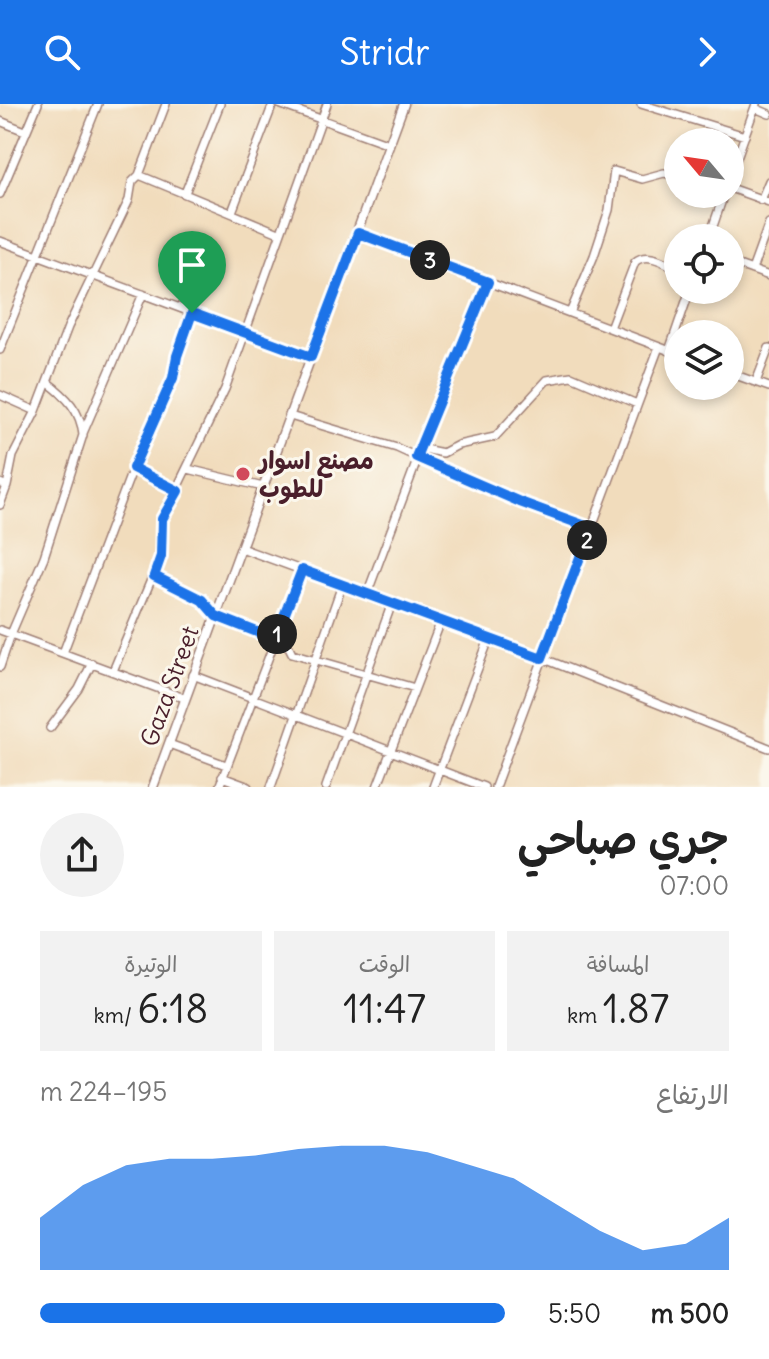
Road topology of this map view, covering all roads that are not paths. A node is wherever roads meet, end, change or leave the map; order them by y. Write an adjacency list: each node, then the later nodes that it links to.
1 (38, 104): 13 (street)
2 (98, 104): 28 (street)
3 (166, 104): 17 (street)
4 (220, 104): 20 (street)
5 (276, 104): 11 (street); 23 (street)
6 (327, 104): 11 (street)
7 (404, 104): 15 (main road, Gaza Street)
8 (641, 104): 14 (street)
9 (755, 106): 10 (street); 14 (street)
10 (769, 114)
11 (321, 119): 15 (street); 25 (street)
12 (0, 121): 13 (street)
13 (25, 131): 19 (street)
14 (745, 136)
15 (389, 144): 26 (main road, Gaza Street)
16 (664, 173): 37 (street)
17 (139, 175): 20 (street); 32 (street)
18 (769, 181): 22 (street)
19 (1, 190)
20 (185, 193): 23 (street)
21 (744, 193): 22 (street)
22 (765, 201)
23 (232, 212): 25 (street)
24 (769, 223): 31 (street)
25 (279, 233): 39 (street)
26 (358, 233): 34 (street); 44 (main road, Gaza Street)
27 (0, 241): 28 (street)
28 (38, 253): 32 (street); 43 (street)
29 (664, 263): 38 (street)
30 (744, 267): 31 (street)
31 (752, 270): 33 (street)
32 (92, 275): 35 (street); 46 (street)
33 (769, 276)
34 (488, 282): 37 (street); 54 (street)
35 (143, 294): 36 (street); 53 (street)
36 (192, 313): 39 (street); 55 (street)
37 (570, 313): 38 (street)
38 (610, 328): 40 (street)
39 (245, 332): 44 (street); 56 (street)
40 (659, 347): 41 (street); 50 (street)
41 (664, 349)
42 (769, 349): 47 (street)
43 (0, 350)
44 (311, 357): 52 (main road, Gaza Street)
45 (744, 378): 47 (street)
46 (47, 382): 51 (street); 53 (street)
47 (756, 382): 48 (street)
48 (769, 387)
49 (0, 395): 51 (street)
50 (637, 404): 54 (street); 61 (street)
51 (36, 411): 57 (street)
52 (290, 416): 54 (street); 58 (main road, Gaza Street)
53 (83, 435): 71 (street)
54 (417, 457): 61 (street); 66 (street)
55 (133, 468): 59 (street); 74 (street)
56 (188, 469): 58 (street); 59 (street)
57 (4, 484): 60 (street)
58 (263, 487): 62 (main road, Gaza Street)
59 (178, 491): 64 (street)
60 (0, 505)
61 (591, 528): 75 (street)
62 (241, 548): 63 (street); 68 (main road, Gaza Street)
63 (302, 570): 65 (street); 72 (street)
64 (154, 576): 68 (street); 79 (street)
65 (342, 585): 66 (street); 76 (street)
66 (367, 594): 67 (street)
67 (392, 603): 69 (street); 80 (street)
68 (216, 616): 72 (street); 81 (main road, Gaza Street)
69 (441, 621): 73 (street); 82 (street)
70 (0, 630): 71 (street)
71 (11, 634): 74 (street); 78 (street)
72 (275, 639): 76 (street); 84 (street)
73 (489, 639): 75 (street); 92 (street)
74 (63, 653): 77 (street)
75 (542, 658): 89 (street); 102 (street)
76 (315, 660): 80 (street); 85 (street)
77 (92, 663): 79 (street); 86 (street)
78 (0, 667)
79 (113, 671): 83 (street)
80 (366, 672): 82 (street); 87 (street)
81 (193, 675): 83 (main road, Gaza Street); 84 (street)
82 (415, 688): 90 (street)
83 (184, 698): 88 (main road, Gaza Street)
84 (253, 699): 85 (street); 91 (street)
85 (296, 716): 87 (street); 97 (street)
86 (50, 728)
87 (346, 735): 90 (street); 98 (street)
88 (169, 744): 91 (street); 94 (main road, Gaza Street)
89 (769, 748)
90 (390, 752): 92 (street); 99 (street)
91 (226, 765): 93 (street)
92 (439, 770): 100 (street); 101 (street)
93 (222, 777): 95 (street); 96 (street)
94 (153, 787)
95 (219, 787)
96 (249, 787)
97 (271, 787)
98 (326, 787)
99 (377, 787)
100 (433, 787)
101 (484, 787)
102 (495, 787)

